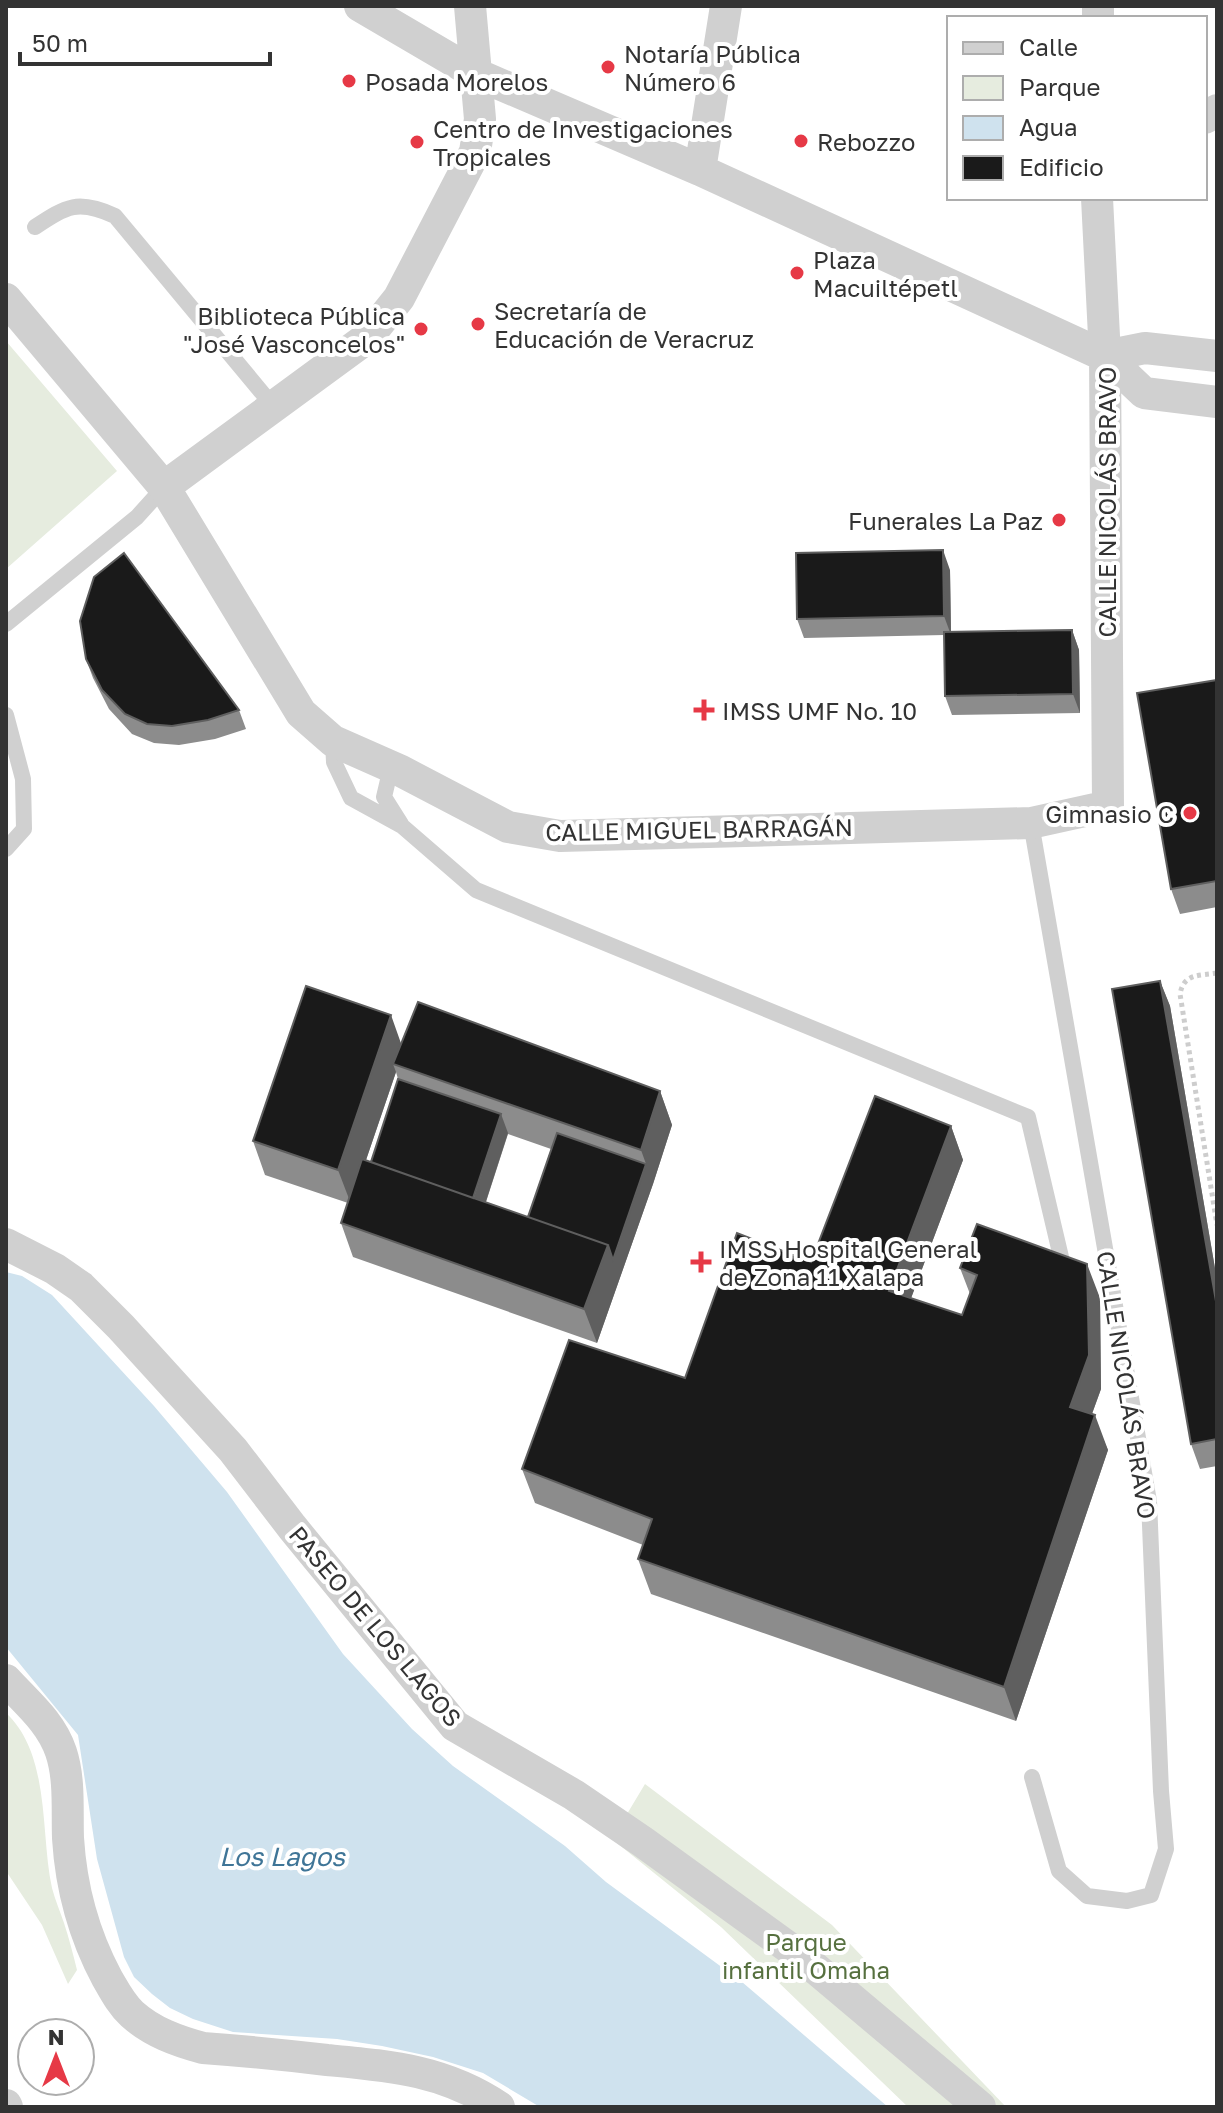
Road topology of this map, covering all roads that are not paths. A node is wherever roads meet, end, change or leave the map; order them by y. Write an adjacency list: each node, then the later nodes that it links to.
1 (360, 6): 4 (street)
2 (470, 6): 4 (street)
3 (726, 6): 5 (street)
4 (476, 74): 5 (street); 12 (street)
5 (700, 170): 9 (street)
6 (1097, 200): 9 (street, CALLE NICOLÁS BRAVO)
7 (35, 227): 12 (lane)
8 (6, 299): 13 (street, CALLE MIGUEL BARRAGÁN)
9 (1105, 356): 10 (street); 11 (street); 18 (street, CALLE NICOLÁS BRAVO)
10 (1217, 356)
11 (1217, 402)
12 (274, 407): 13 (street)
13 (164, 487): 14 (lane); 16 (street, CALLE MIGUEL BARRAGÁN)
14 (6, 624)
15 (6, 715): 21 (lane)
16 (333, 741): 17 (street, CALLE MIGUEL BARRAGÁN); 20 (lane)
17 (401, 771): 19 (street, CALLE MIGUEL BARRAGÁN); 20 (lane)
18 (1108, 806): 19 (street, CALLE MIGUEL BARRAGÁN)
19 (1031, 823): 25 (lane, CALLE NICOLÁS BRAVO)
20 (402, 826): 23 (lane)
21 (6, 849)
22 (6, 1244): 27 (street, PASEO DE LOS LAGOS)
23 (1068, 1287)
24 (6, 1680): 26 (street)
25 (1032, 1777)
26 (499, 2107)
27 (980, 2107)

